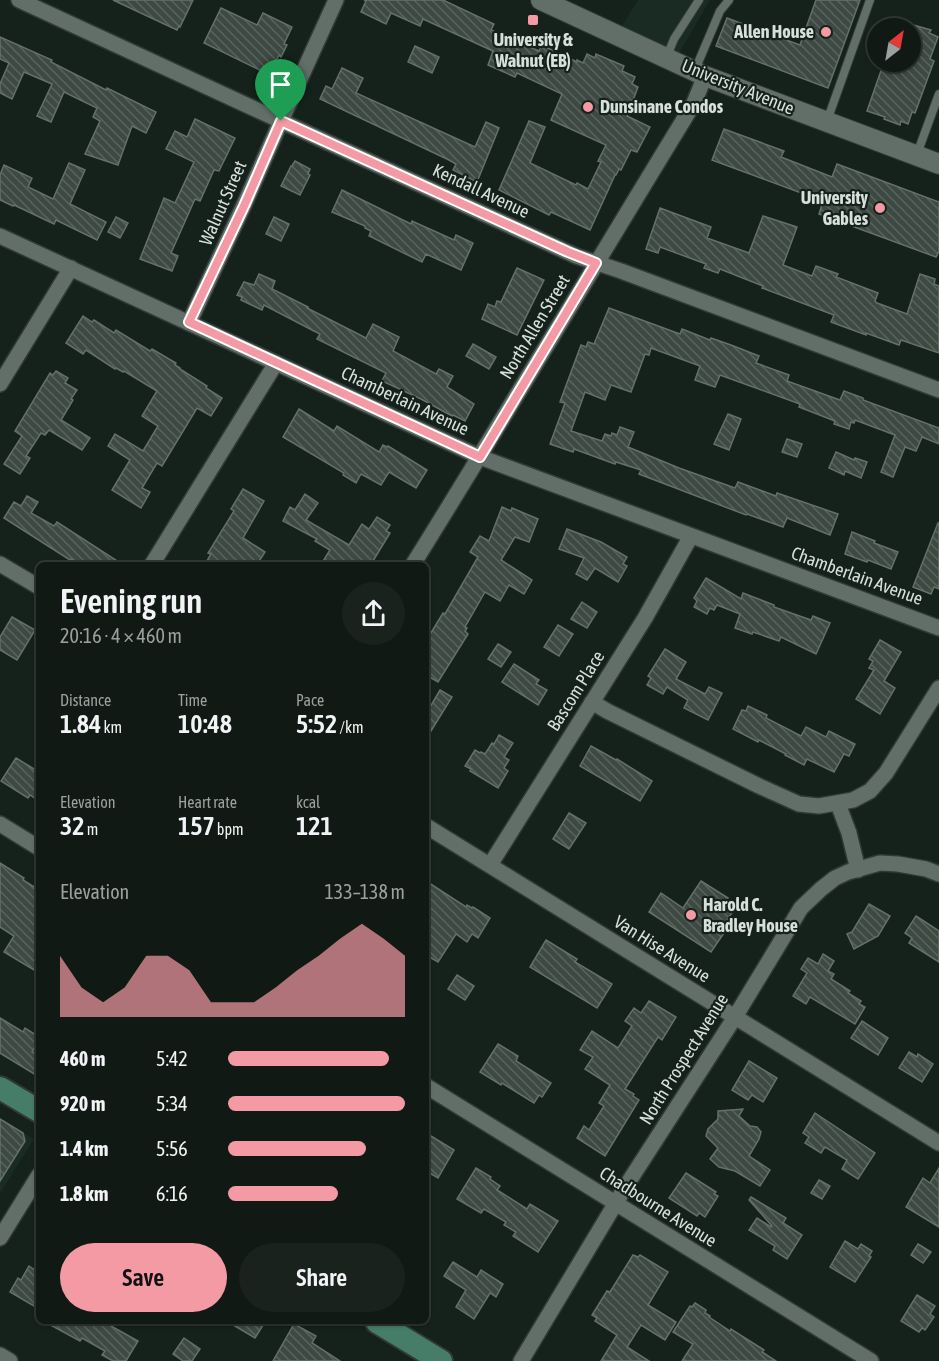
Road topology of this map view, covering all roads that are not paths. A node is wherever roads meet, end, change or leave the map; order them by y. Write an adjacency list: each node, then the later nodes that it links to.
1 (19, 0): 10 (street, Kendall Avenue)
2 (336, 0): 10 (street, Walnut Street)
3 (699, 0): 7 (lane)
4 (729, 0): 8 (lane)
5 (870, 0): 11 (lane)
6 (545, 1): 7 (street, University Avenue)
7 (666, 58): 8 (street, University Avenue)
8 (700, 74): 11 (street, University Avenue); 15 (street, North Allen Street)
9 (939, 94): 12 (lane)
10 (281, 121): 15 (street, Kendall Avenue); 17 (street, Walnut Street)
11 (827, 122): 12 (street, University Avenue)
12 (916, 156): 13 (street, University Avenue)
13 (939, 164)
14 (0, 236): 16 (street, Chamberlain Avenue)
15 (596, 263): 20 (street, Kendall Avenue); 21 (street, North Allen Street)
16 (71, 268): 17 (street, Chamberlain Avenue); 19 (street)
17 (189, 322): 18 (street, Chamberlain Avenue)
18 (276, 363): 21 (street, Chamberlain Avenue); 23 (street)
19 (0, 384)
20 (939, 390)
21 (480, 457): 22 (street, Chamberlain Avenue); 24 (street, North Allen Street)
22 (691, 536): 27 (street, Chamberlain Avenue); 29 (street, Bascom Place)
23 (153, 562)
24 (414, 562)
25 (0, 564): 26 (street)
26 (36, 585)
27 (939, 628)
28 (939, 688): 30 (street)
29 (592, 702): 30 (street); 34 (street, Bascom Place)
30 (838, 804): 35 (street)
31 (0, 824): 33 (street)
32 (429, 827): 34 (street, Van Hise Avenue)
33 (36, 846)
34 (490, 865): 37 (street, Van Hise Avenue)
35 (858, 870): 36 (street, North Prospect Avenue); 37 (street, North Prospect Avenue)
36 (939, 874)
37 (735, 1017): 41 (street, Van Hise Avenue); 43 (street, North Prospect Avenue)
38 (0, 1088): 40 (main road)
39 (429, 1088): 43 (street, Chadbourne Avenue)
40 (36, 1109)
41 (939, 1143)
42 (36, 1185): 44 (street)
43 (615, 1203): 49 (street, North Prospect Avenue); 50 (street, Chadbourne Avenue)
44 (0, 1238)
45 (380, 1324): 48 (main road)
46 (0, 1355): 47 (street)
47 (10, 1361)
48 (441, 1361)
49 (521, 1361)
50 (871, 1361)

